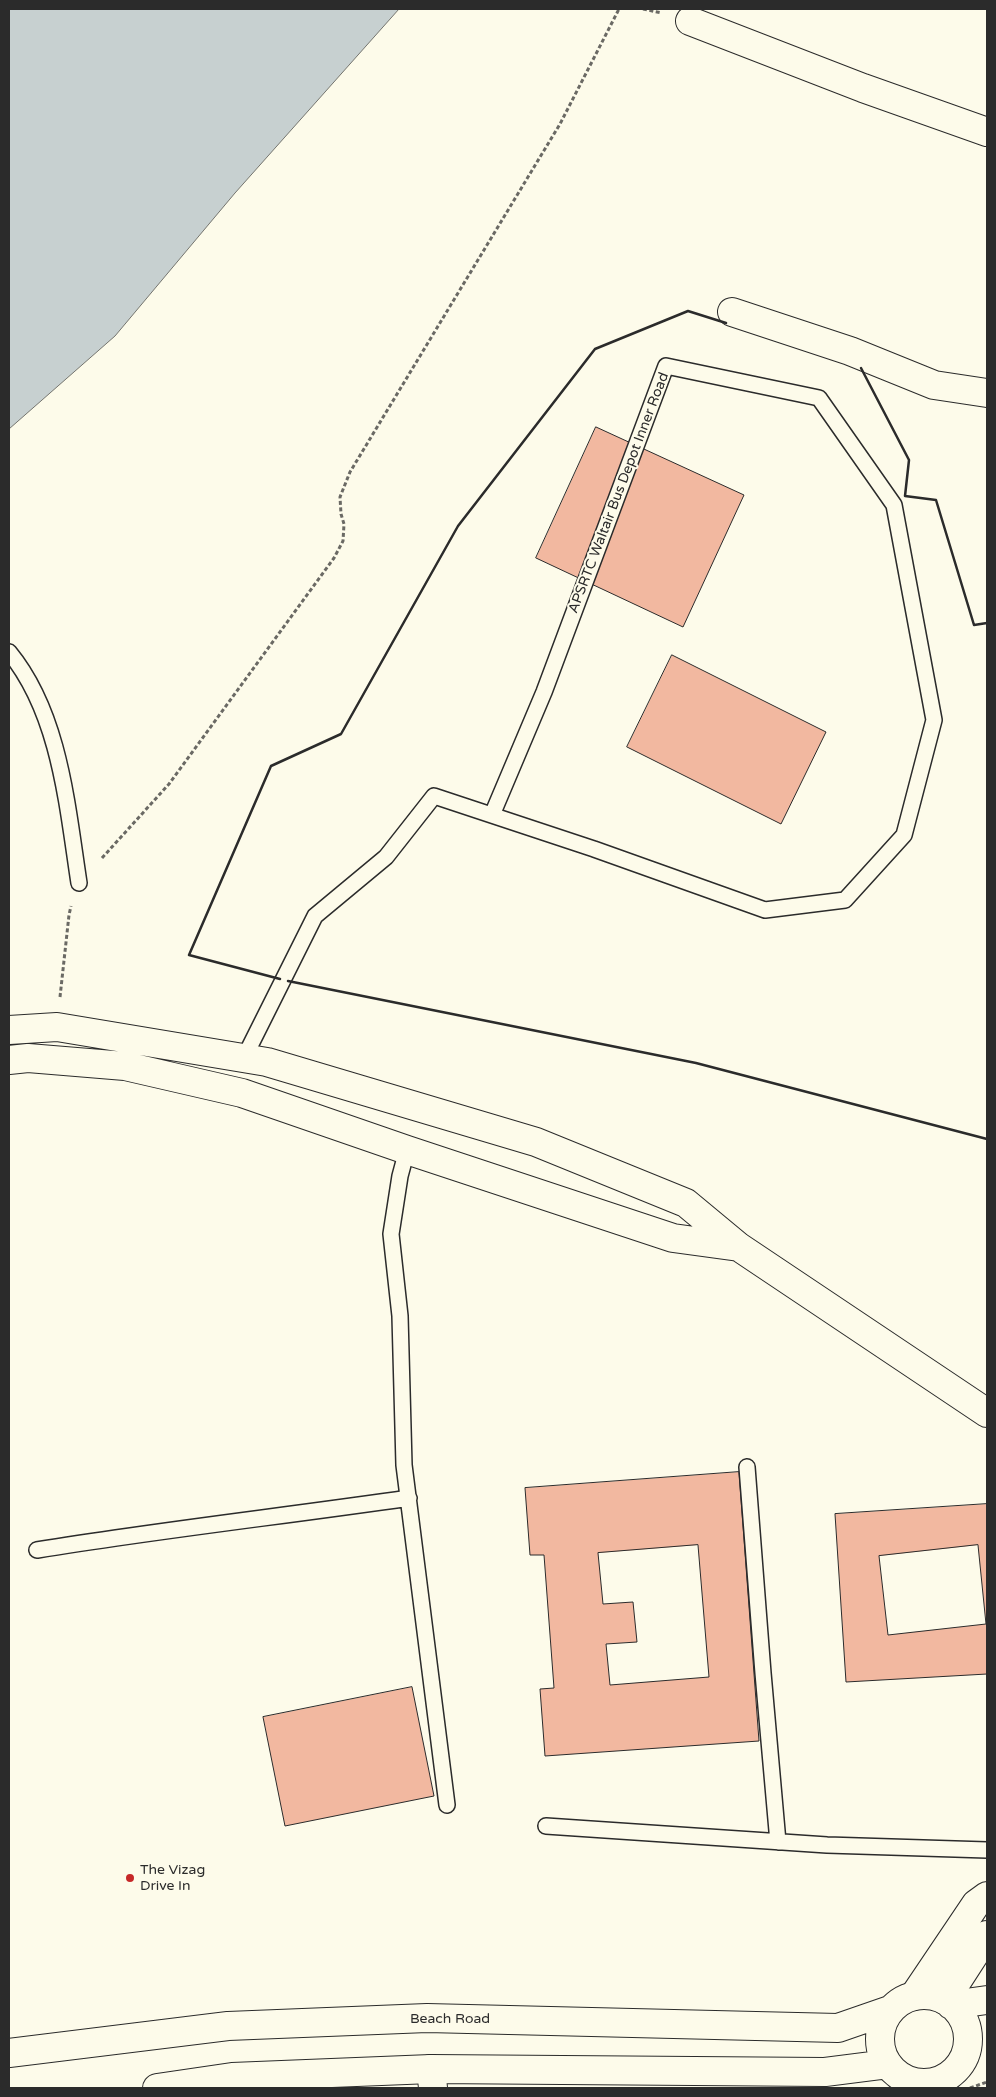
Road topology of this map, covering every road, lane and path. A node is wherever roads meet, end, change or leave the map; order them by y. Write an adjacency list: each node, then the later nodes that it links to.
1 (619, 9): 8 (path)
2 (690, 21): 3 (street)
3 (987, 132)
4 (732, 312): 5 (street)
5 (987, 393)
6 (9, 652): 8 (lane)
7 (492, 815): 7 (lane, APSRTC Waltair Bus Depot Inner Road); 11 (lane, APSRTC Waltair Bus Depot Inner Road)
8 (79, 883): 9 (path)
9 (57, 1027): 10 (street); 11 (street)
10 (9, 1030)
11 (244, 1058): 14 (street)
12 (9, 1060): 13 (street)
13 (407, 1150): 14 (street); 17 (lane)
14 (739, 1248): 15 (street)
15 (987, 1413)
16 (748, 1467): 21 (lane)
17 (409, 1498): 18 (lane); 19 (lane)
18 (36, 1550)
19 (447, 1805)
20 (546, 1826): 21 (lane)
21 (778, 1842): 22 (lane)
22 (987, 1850)
23 (987, 1896): 25 (street)
24 (987, 1935): 27 (street)
25 (914, 1996): 27 (street); 28 (street)
26 (987, 2000): 27 (street)
27 (948, 2002): 29 (street)
28 (890, 2010): 30 (street, Beach Road); 31 (street)
29 (977, 2045): 34 (street)
30 (9, 2053)
31 (889, 2074): 32 (street); 34 (street)
32 (432, 2079): 35 (street)
33 (987, 2082): 36 (path)
34 (930, 2085)
35 (157, 2088)
36 (970, 2088)

